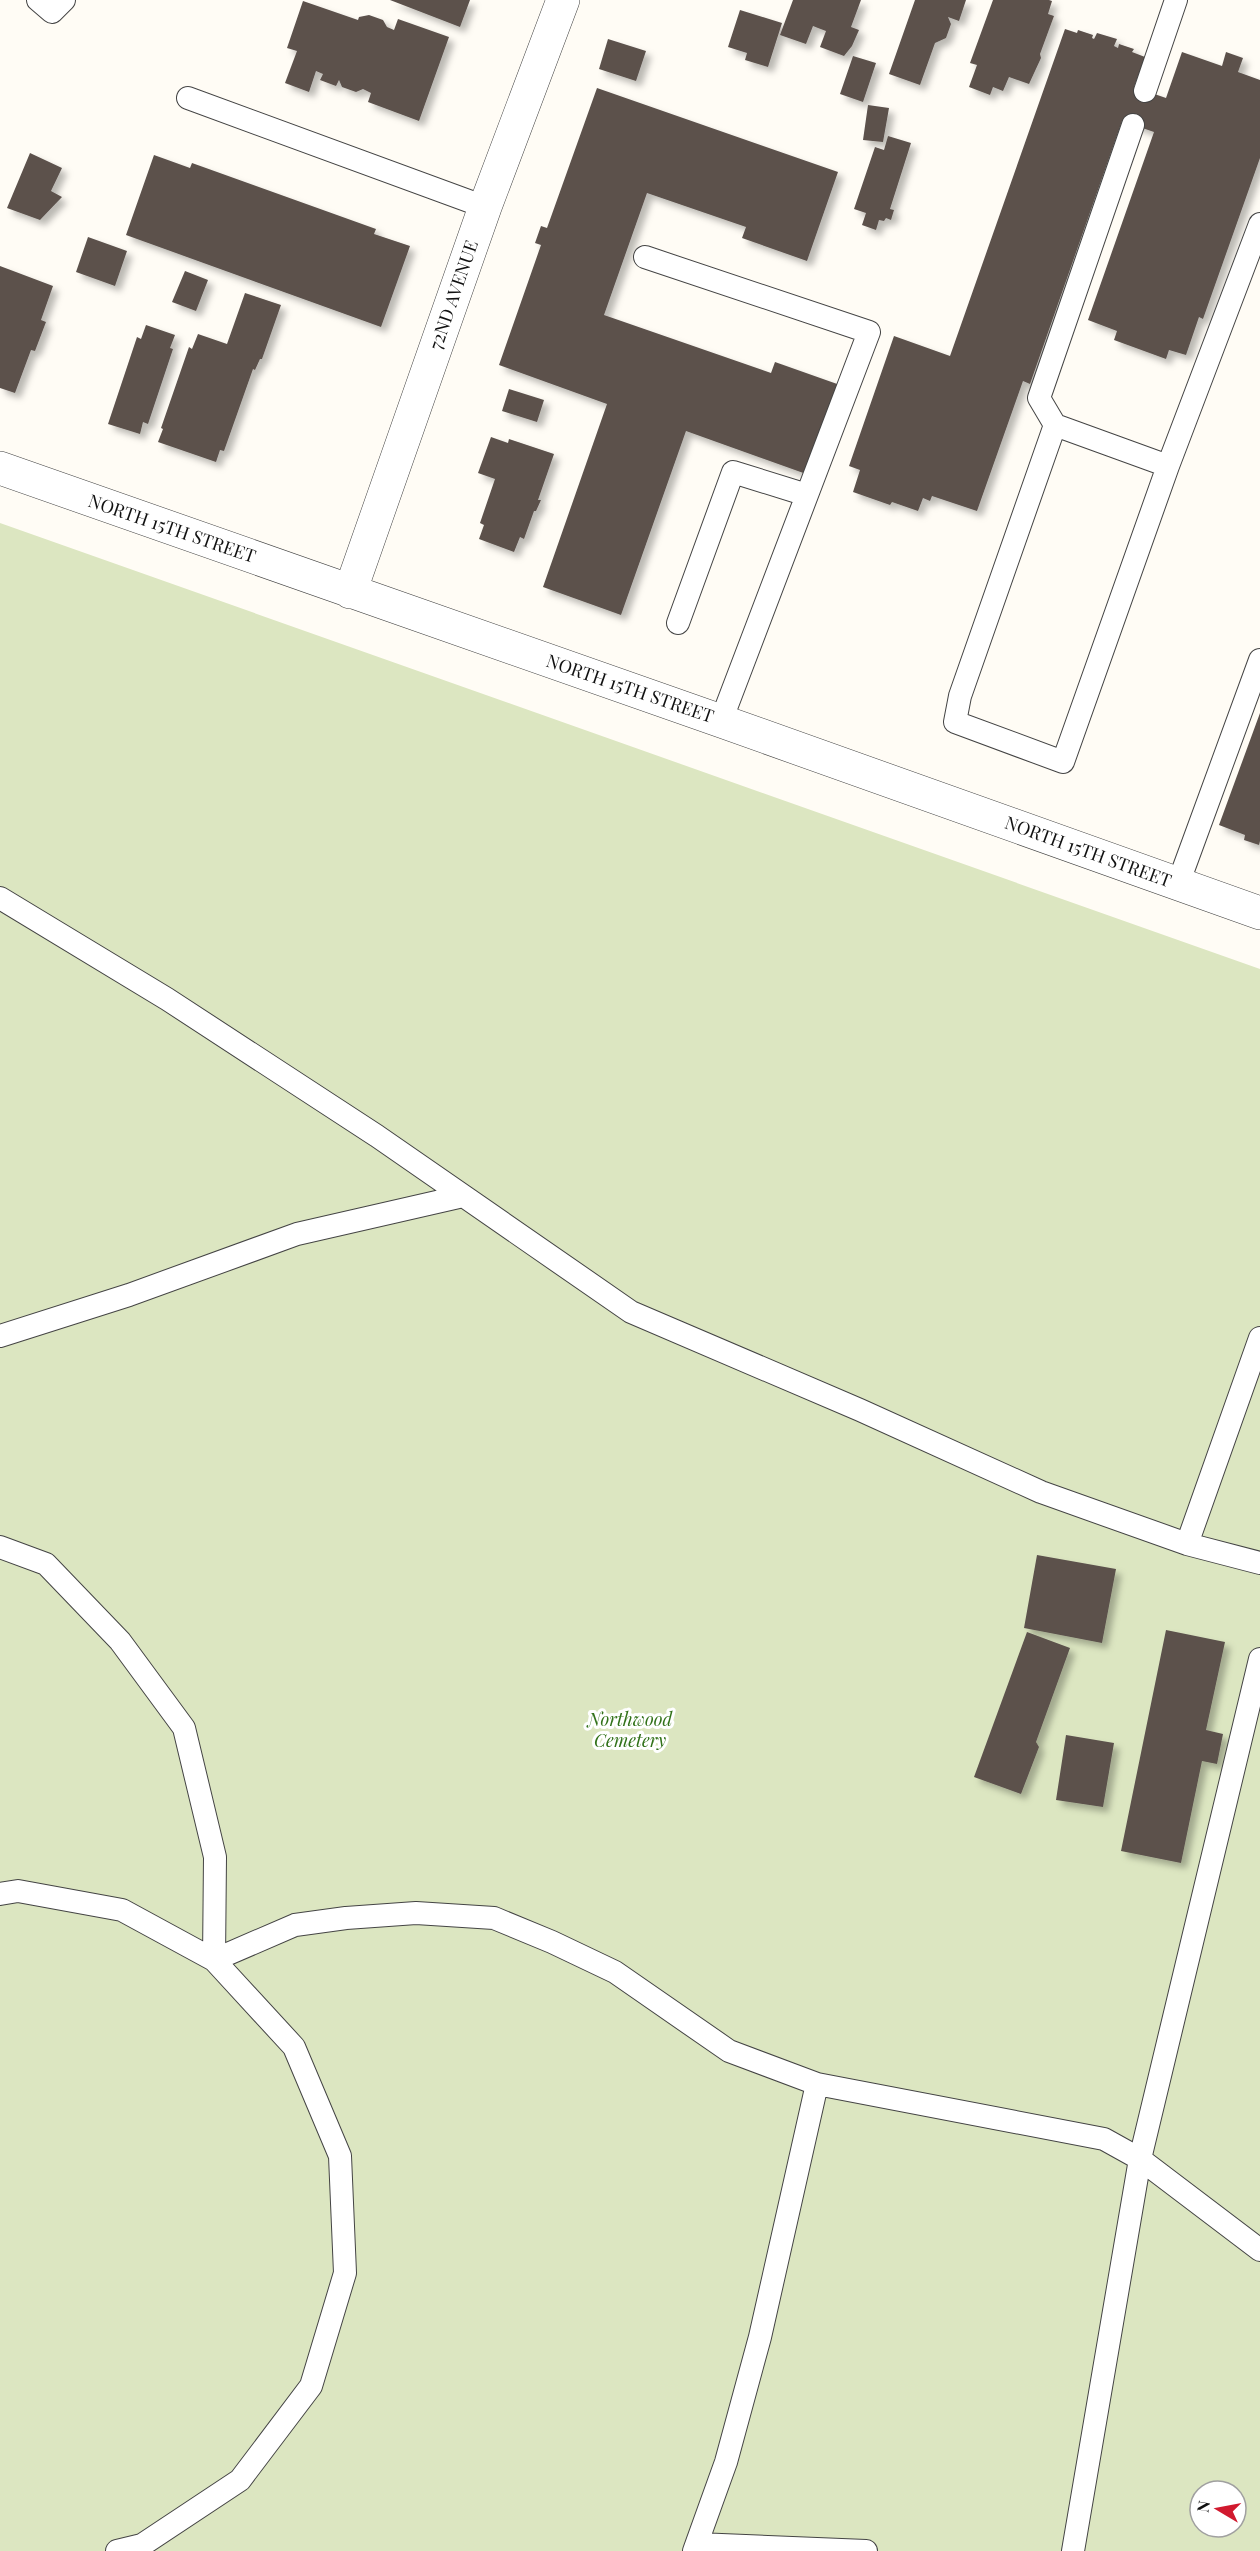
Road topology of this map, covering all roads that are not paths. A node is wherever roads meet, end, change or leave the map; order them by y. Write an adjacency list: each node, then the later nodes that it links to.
1 (38, 0): 2 (lane)
2 (64, 0)
3 (563, 0): 8 (street, 72ND AVENUE)
4 (1176, 0): 5 (lane)
5 (1145, 91)
6 (188, 98): 8 (lane)
7 (1133, 125): 11 (lane)
8 (485, 207): 15 (street, 72ND AVENUE)
9 (1260, 224): 12 (lane)
10 (645, 257): 14 (lane)
11 (1055, 425): 12 (lane); 12 (lane)
12 (1168, 466)
13 (0, 468): 15 (street, NORTH 15TH STREET)
14 (807, 495): 16 (lane); 18 (lane)
15 (350, 592): 18 (street, NORTH 15TH STREET)
16 (678, 623)
17 (1260, 660): 19 (lane)
18 (722, 721): 19 (street, NORTH 15TH STREET)
19 (1178, 884): 21 (street, NORTH 15TH STREET)
20 (0, 898): 22 (lane)
21 (1260, 913)
22 (463, 1196): 23 (lane); 25 (lane)
23 (0, 1336)
24 (1260, 1338): 25 (lane)
25 (1186, 1544): 27 (lane)
26 (0, 1547): 30 (lane)
27 (1260, 1563)
28 (1260, 1659): 32 (lane)
29 (0, 1894): 30 (lane)
30 (214, 1960): 31 (lane); 35 (lane)
31 (817, 2084): 32 (lane); 34 (lane)
32 (1140, 2159): 33 (lane); 37 (lane)
33 (1260, 2250)
34 (695, 2548): 36 (lane)
35 (117, 2551)
36 (866, 2551)
37 (1073, 2551)

